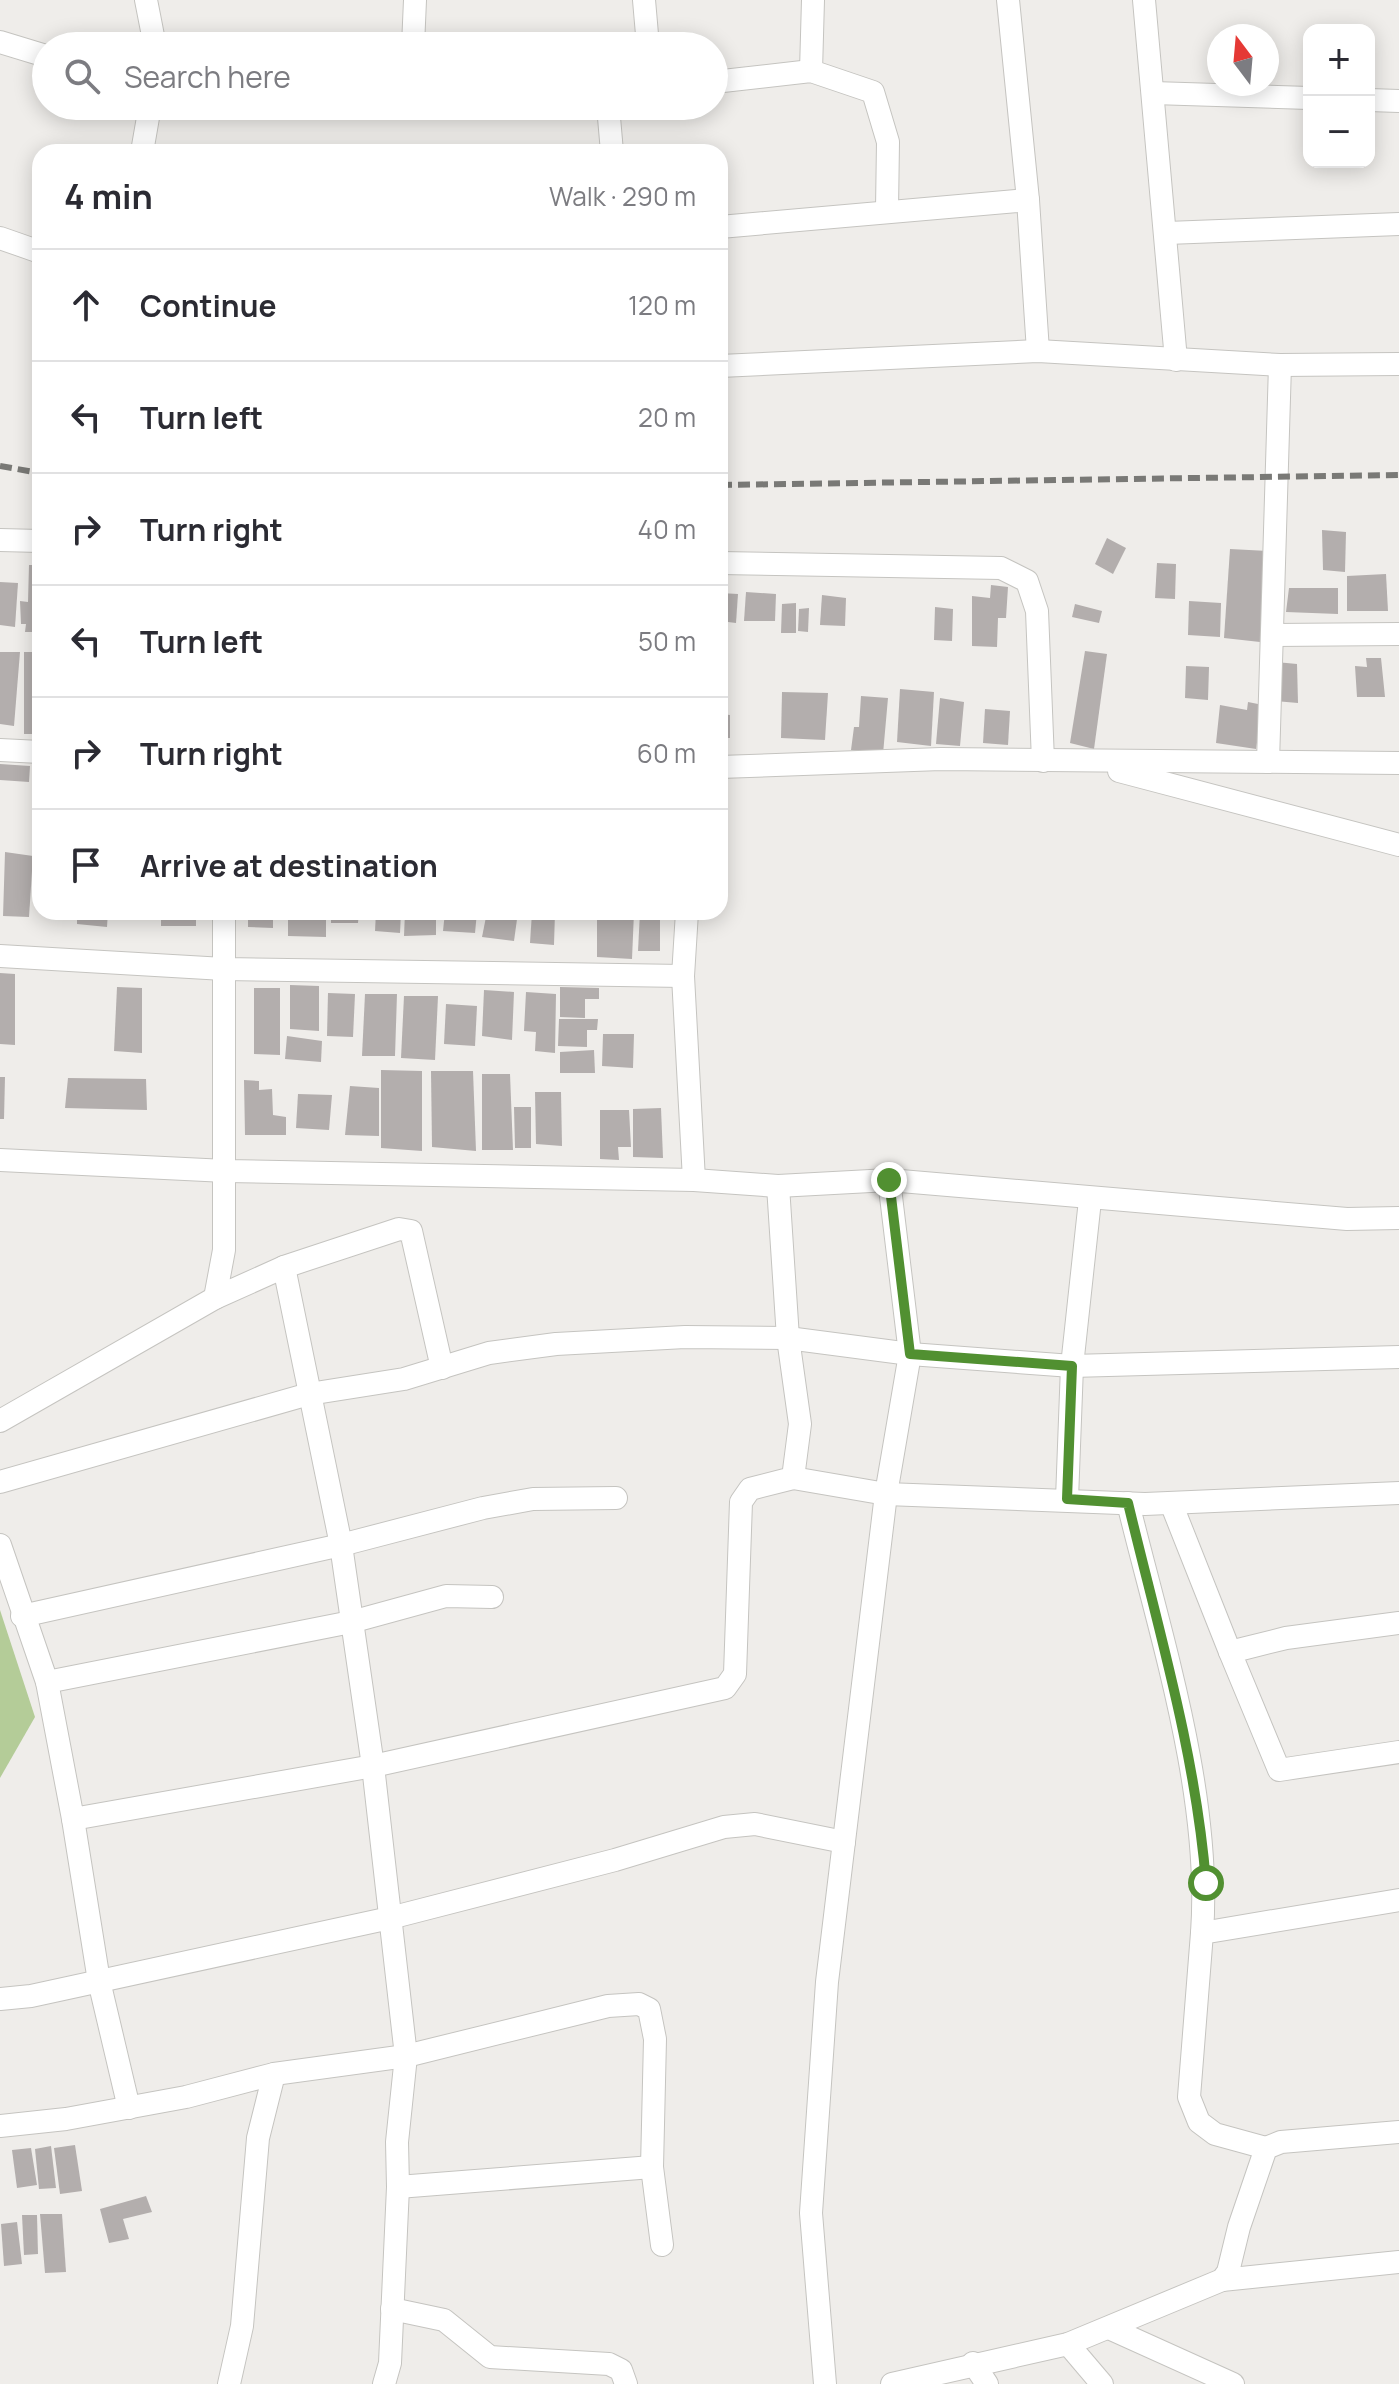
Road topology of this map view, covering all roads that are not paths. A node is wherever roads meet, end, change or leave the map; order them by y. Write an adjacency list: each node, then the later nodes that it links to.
1 (146, 0): 7 (street)
2 (415, 0): 8 (street)
3 (644, 0): 9 (street)
4 (813, 0): 12 (street)
5 (1008, 0): 22 (street)
6 (1144, 0): 14 (street)
7 (152, 32)
8 (414, 32)
9 (647, 32)
10 (0, 42): 11 (street)
11 (32, 52)
12 (811, 71): 13 (street); 23 (street)
13 (728, 80)
14 (1153, 93): 15 (street); 26 (street)
15 (1303, 98)
16 (1375, 100): 17 (street)
17 (1399, 101)
18 (148, 120): 20 (street)
19 (609, 120): 21 (street)
20 (143, 144)
21 (611, 144)
22 (1028, 200): 23 (street); 29 (street)
23 (887, 209): 25 (street)
24 (1399, 224): 26 (street)
25 (728, 226)
26 (1167, 233): 30 (street)
27 (0, 238): 28 (street)
28 (32, 249)
29 (1038, 351): 30 (street); 33 (street)
30 (1176, 360): 32 (street)
31 (1399, 364): 32 (street)
32 (1280, 365): 38 (street)
33 (728, 366)
34 (0, 540): 35 (street)
35 (32, 541)
36 (728, 563): 41 (street)
37 (1399, 634): 38 (street)
38 (1274, 635): 43 (street)
39 (0, 750): 40 (street)
40 (32, 752)
41 (1043, 761): 42 (street); 45 (street)
42 (1087, 762): 43 (street); 46 (street)
43 (1268, 762): 44 (street)
44 (1399, 763)
45 (728, 767)
46 (1399, 845)
47 (224, 920): 50 (street)
48 (686, 920): 51 (street)
49 (0, 956): 50 (street)
50 (224, 969): 51 (street); 53 (street)
51 (683, 976): 54 (street)
52 (0, 1160): 53 (street)
53 (226, 1171): 54 (street); 60 (street)
54 (694, 1180): 56 (street)
55 (889, 1180): 56 (street); 57 (street); 62 (street)
56 (778, 1186): 61 (street)
57 (1090, 1200): 58 (street); 64 (street)
58 (1399, 1218)
59 (284, 1267): 60 (street); 65 (street); 66 (street)
60 (215, 1298): 67 (street)
61 (788, 1338): 62 (street); 65 (street); 68 (street)
62 (910, 1354): 64 (street); 71 (street)
63 (1399, 1357): 64 (street)
64 (1072, 1366): 73 (street)
65 (442, 1368): 66 (street)
66 (309, 1394): 69 (street); 77 (street)
67 (0, 1421)
68 (793, 1478): 71 (street); 85 (street)
69 (0, 1482)
70 (1399, 1493): 75 (street)
71 (886, 1494): 73 (street); 87 (street)
72 (616, 1498): 77 (street)
73 (1067, 1499): 74 (street)
74 (1128, 1503): 75 (street); 90 (street)
75 (1171, 1503): 82 (street)
76 (0, 1545): 79 (street)
77 (341, 1545): 79 (street); 80 (street)
78 (492, 1597): 80 (street)
79 (22, 1616): 83 (street)
80 (351, 1622): 83 (street); 85 (street)
81 (1399, 1623): 82 (street)
82 (1230, 1652): 84 (street)
83 (47, 1682): 86 (street)
84 (1399, 1752)
85 (373, 1766): 86 (street); 89 (street)
86 (73, 1819): 91 (street)
87 (844, 1842): 89 (street); 111 (street)
88 (1399, 1900): 90 (street)
89 (390, 1918): 91 (street); 93 (street)
90 (1202, 1933): 98 (street)
91 (99, 1981): 92 (street); 95 (street)
92 (0, 1999)
93 (406, 2056): 94 (street); 99 (street); 100 (street)
94 (274, 2074): 95 (street); 108 (street)
95 (129, 2108): 96 (street)
96 (0, 2126)
97 (1399, 2132): 98 (street)
98 (1266, 2148): 103 (street)
99 (652, 2167): 100 (street); 101 (street)
100 (398, 2187): 104 (street)
101 (662, 2245)
102 (1399, 2262): 103 (street)
103 (1222, 2280): 105 (street)
104 (392, 2309): 109 (street); 110 (street)
105 (1109, 2328): 106 (street); 115 (street)
106 (1068, 2344): 107 (street); 114 (street)
107 (973, 2363): 112 (street); 113 (street)
108 (229, 2384)
109 (384, 2384)
110 (626, 2384)
111 (825, 2384)
112 (892, 2384)
113 (987, 2384)
114 (1102, 2384)
115 (1233, 2384)

